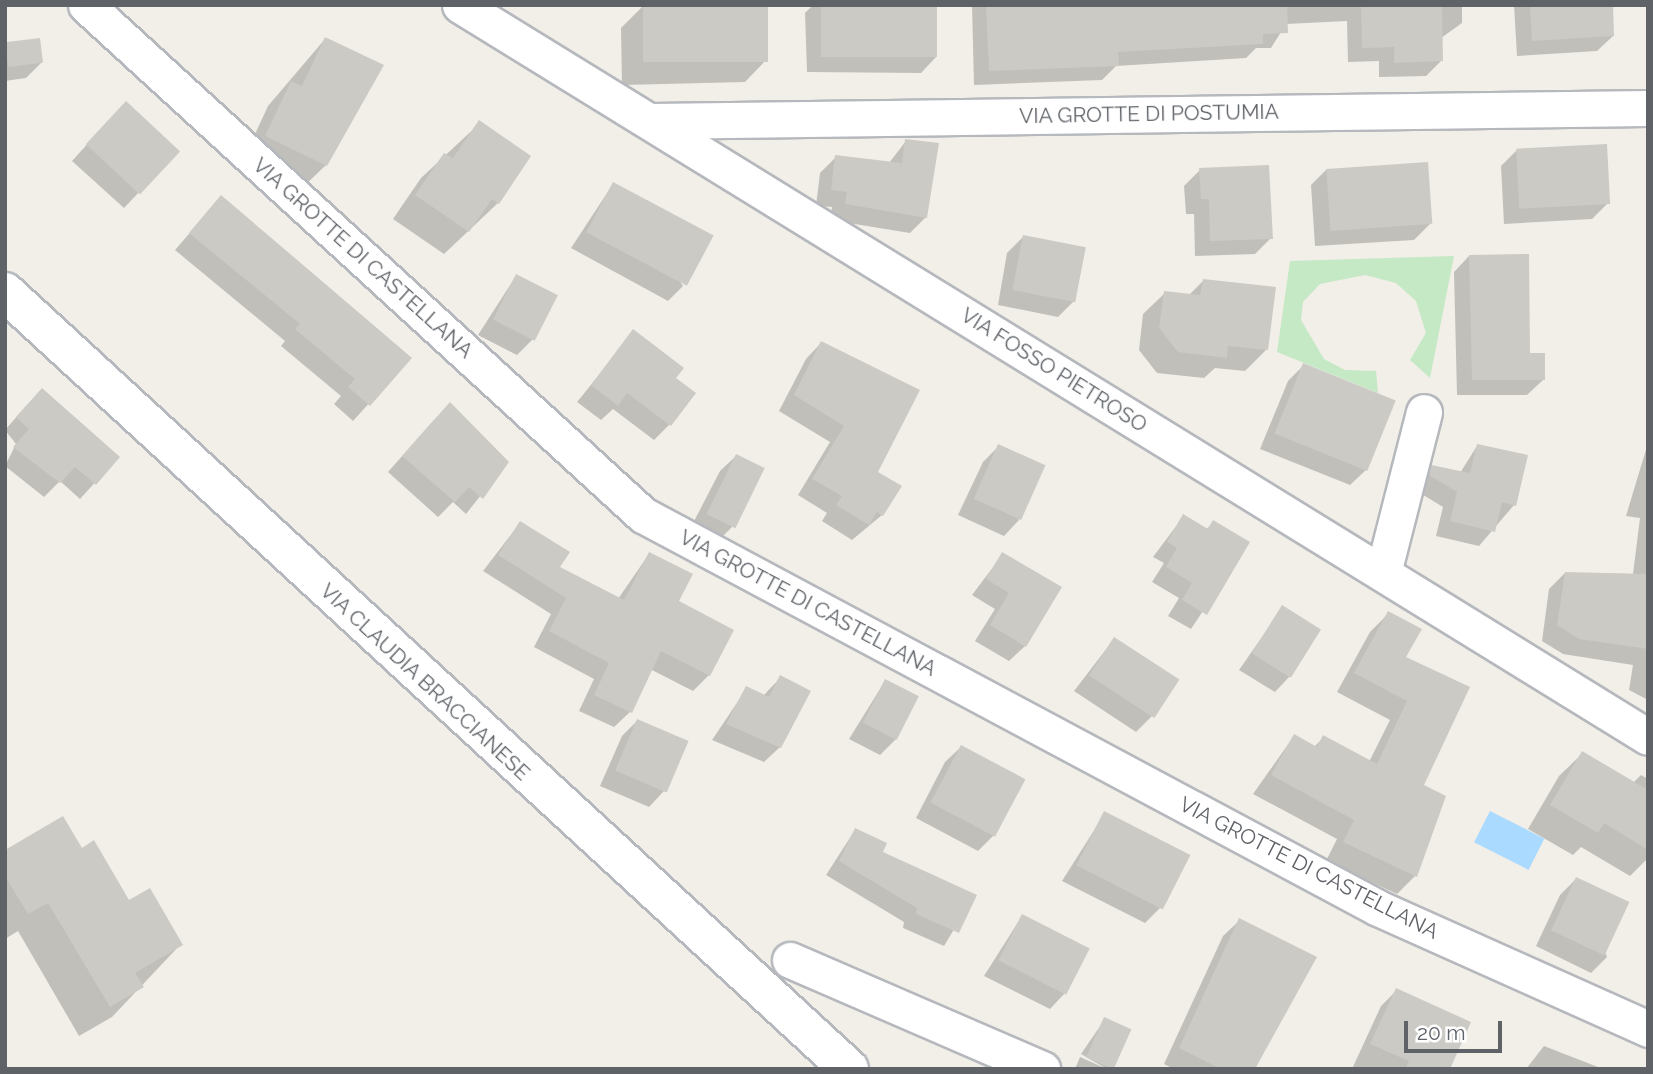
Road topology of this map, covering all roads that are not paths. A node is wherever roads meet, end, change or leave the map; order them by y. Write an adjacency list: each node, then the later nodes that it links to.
1 (86, 5): 10 (street, VIA GROTTE DI CASTELLANA)
2 (460, 5): 4 (street, VIA FOSSO PIETROSO)
3 (1648, 108): 4 (street, VIA GROTTE DI POSTUMIA)
4 (650, 121): 7 (street, VIA FOSSO PIETROSO)
5 (5, 292): 11 (main road, VIA CLAUDIA BRACCIANESE)
6 (1424, 412): 7 (street)
7 (1383, 573): 8 (street, VIA FOSSO PIETROSO)
8 (1648, 737)
9 (790, 960): 12 (street)
10 (1648, 1030)
11 (849, 1069)
12 (1042, 1069)

